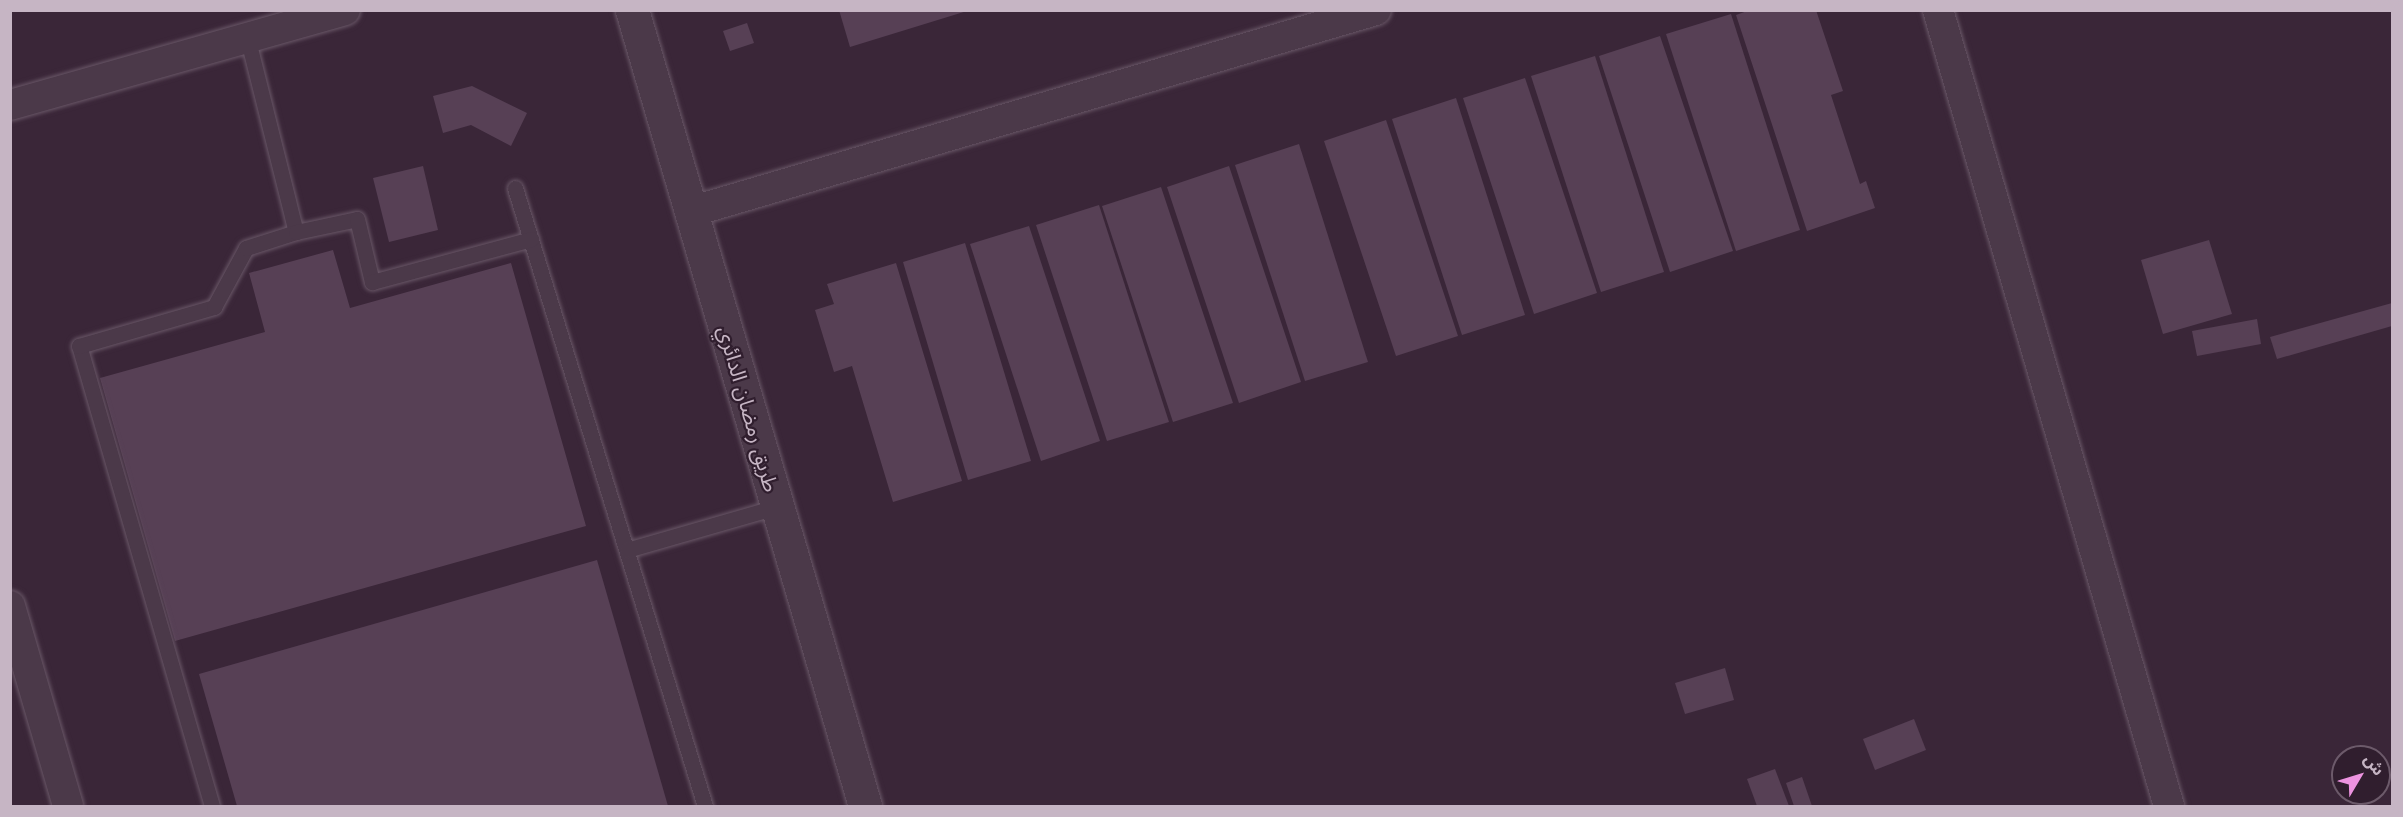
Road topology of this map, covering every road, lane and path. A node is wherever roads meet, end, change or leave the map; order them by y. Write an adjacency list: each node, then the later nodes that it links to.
1 (345, 10): 5 (street)
2 (632, 10): 8 (street, طريق رمضان الدائري)
3 (1376, 10): 8 (street)
4 (1938, 10): 18 (street)
5 (247, 36): 6 (street); 9 (lane)
6 (10, 105)
7 (515, 188): 10 (lane)
8 (690, 212): 11 (street, طريق رمضان الدائري)
9 (296, 232): 10 (lane); 15 (lane)
10 (531, 239): 12 (lane)
11 (776, 507): 12 (lane); 17 (street, طريق رمضان الدائري)
12 (627, 550): 16 (lane)
13 (10, 606): 14 (street)
14 (68, 807)
15 (212, 807)
16 (705, 807)
17 (865, 807)
18 (2169, 807)

